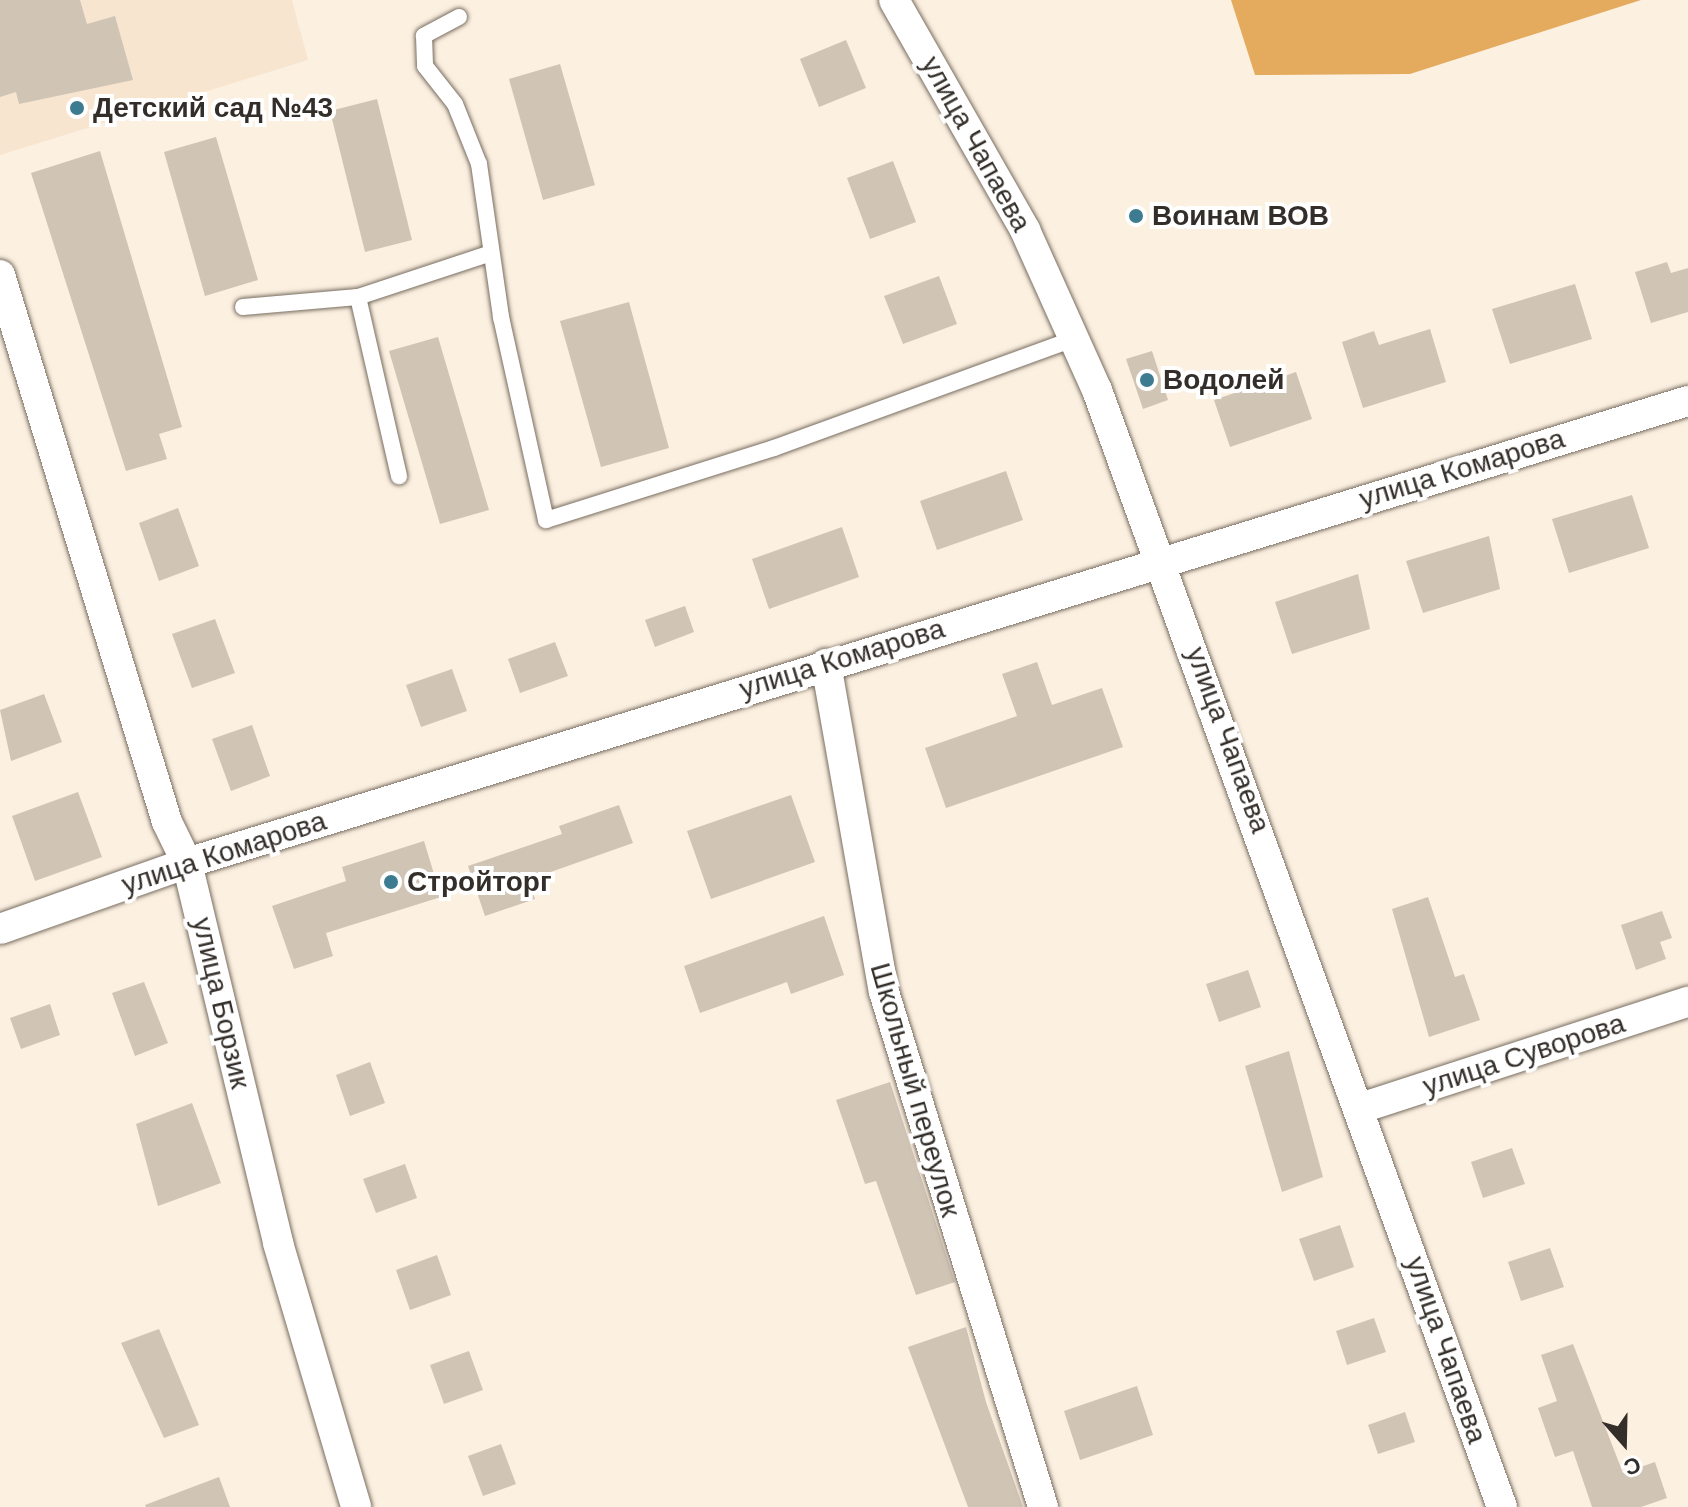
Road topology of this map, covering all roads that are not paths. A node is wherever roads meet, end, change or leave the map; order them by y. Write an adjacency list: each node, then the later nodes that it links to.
1 (894, 0): 7 (street, улица Чапаева)
2 (459, 17): 3 (lane)
3 (491, 253): 5 (lane); 7 (lane)
4 (0, 275): 12 (street, улица Борзик)
5 (358, 297): 6 (lane); 9 (lane)
6 (243, 307)
7 (1073, 339): 10 (street, улица Чапаева)
8 (1688, 401): 10 (street, улица Комарова)
9 (399, 476)
10 (1163, 559): 11 (street, улица Комарова); 15 (street, улица Чапаева)
11 (826, 664): 12 (street, улица Комарова); 17 (street, Школьный переулок)
12 (187, 863): 13 (street, улица Комарова); 16 (street, улица Борзик)
13 (0, 929)
14 (1688, 1002): 15 (street, улица Суворова)
15 (1361, 1108): 18 (street, улица Чапаева)
16 (356, 1507)
17 (1043, 1507)
18 (1502, 1507)

